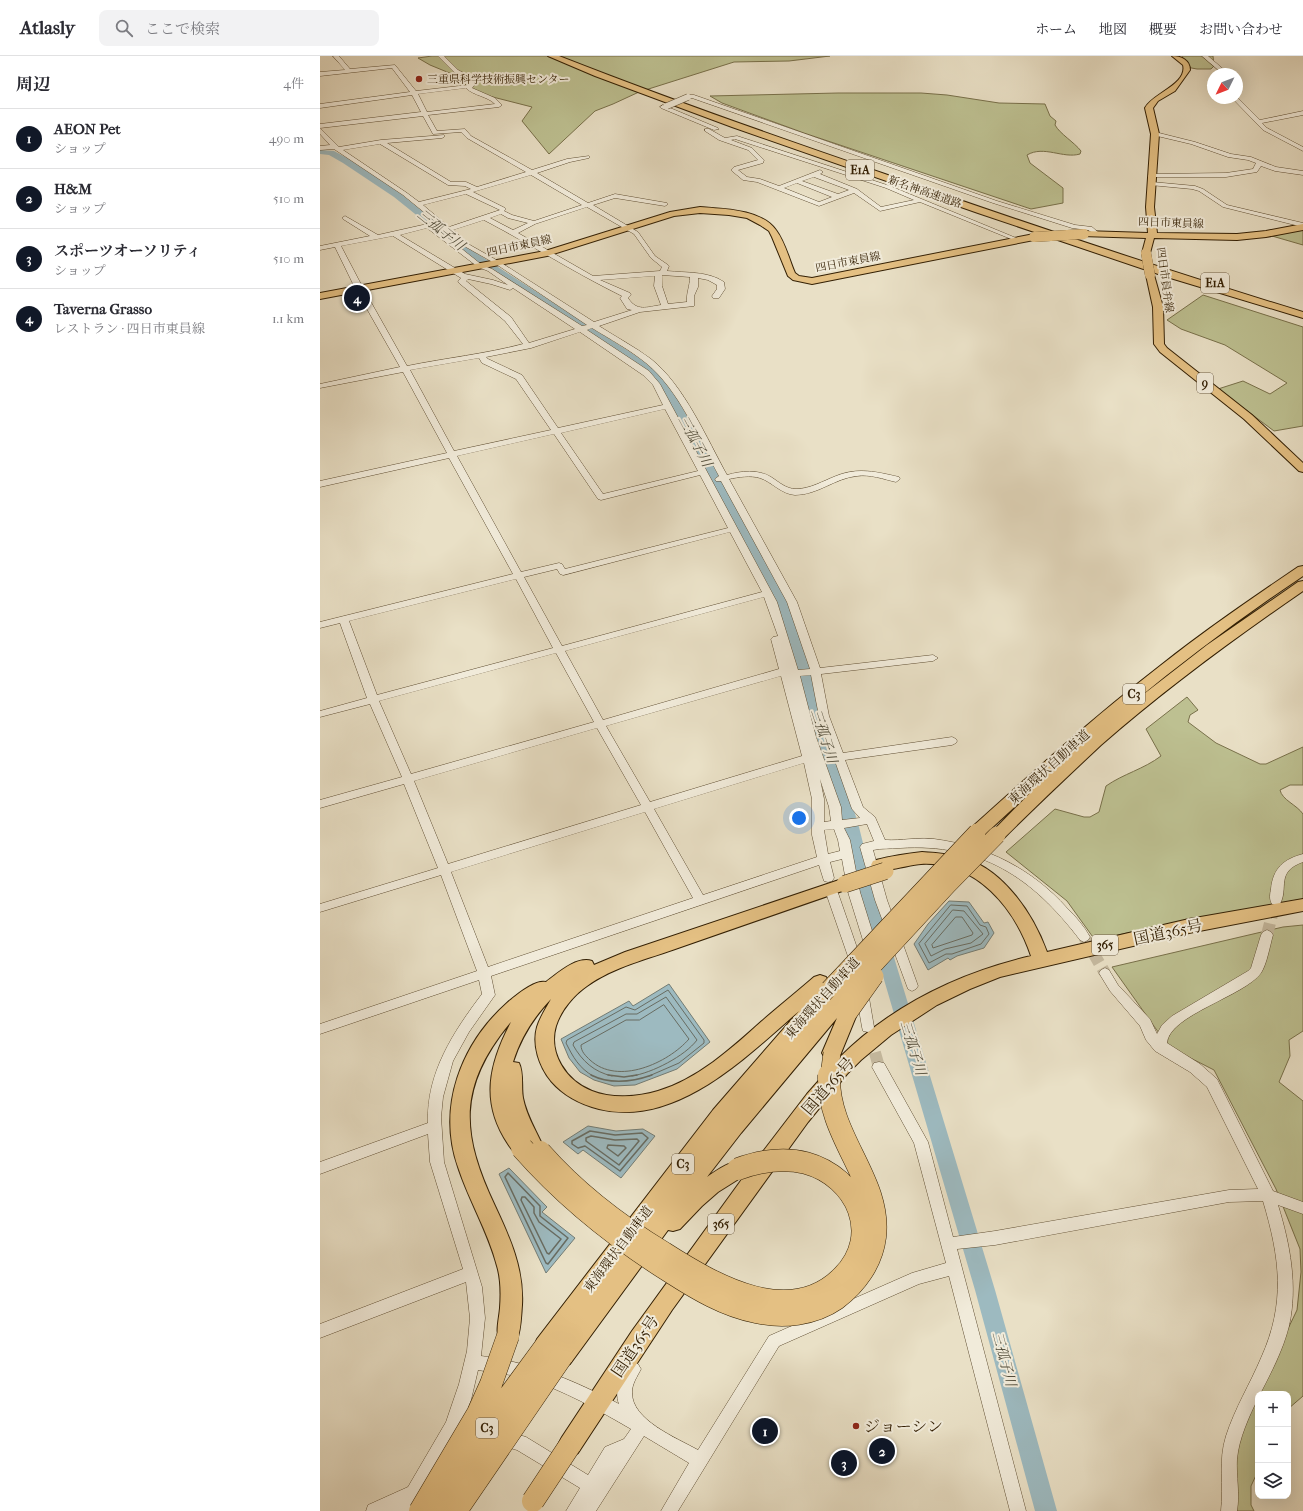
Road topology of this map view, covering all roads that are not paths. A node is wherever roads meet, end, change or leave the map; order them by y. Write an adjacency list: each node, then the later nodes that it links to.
1 (336, 56): 8 (street)
2 (442, 56): 10 (street)
3 (552, 56): 70 (highway, 新名神高速道路 / E1A)
4 (562, 56): 65 (highway, 新名神高速道路 / E1A)
5 (1175, 56): 24 (main road, 四日市員弁線 / 9)
6 (1205, 56): 7 (street)
7 (1219, 68)
8 (349, 71): 9 (street); 11 (street)
9 (320, 74)
10 (470, 86): 11 (street); 17 (street)
11 (414, 93): 13 (street); 17 (street)
12 (320, 100): 13 (street)
13 (358, 100): 15 (street)
14 (1241, 104): 18 (street)
15 (320, 106)
16 (1303, 113): 18 (street)
17 (425, 114): 19 (street); 33 (street)
18 (1258, 122): 29 (street)
19 (320, 126)
20 (320, 130): 28 (street)
21 (707, 130): 25 (street)
22 (722, 132): 57 (street, bridge)
23 (463, 134): 26 (street)
24 (1155, 134): 31 (street); 36 (main road, 四日市員弁線 / 9)
25 (728, 137): 32 (street); 38 (street)
26 (381, 142): 28 (street); 39 (street)
27 (320, 148): 28 (street)
28 (336, 148): 45 (street)
29 (1303, 149)
30 (587, 156): 33 (street)
31 (1260, 163): 34 (street); 36 (street)
32 (832, 167): 35 (street); 43 (street)
33 (532, 172): 39 (street); 46 (street)
34 (1303, 173)
35 (813, 174): 37 (street); 40 (street)
36 (1152, 180): 53 (street); 59 (main road, 四日市員弁線 / 9)
37 (796, 181): 38 (street); 42 (street)
38 (779, 188): 42 (street)
39 (476, 189): 41 (street)
40 (855, 190): 42 (street); 43 (street)
41 (468, 192): 45 (street); 47 (street)
42 (837, 196)
43 (921, 200): 61 (street)
44 (665, 204): 46 (street)
45 (417, 205): 50 (street)
46 (588, 205): 51 (street); 54 (street)
47 (503, 209)
48 (345, 218): 60 (street)
49 (484, 218): 51 (street); 55 (street); 56 (street)
50 (439, 222): 52 (street); 55 (street)
51 (533, 223): 56 (street)
52 (429, 226): 58 (street); 67 (street)
53 (1303, 226): 59 (main road, 四日市東員線)
54 (628, 228): 61 (main road, 四日市東員線); 64 (main road, 四日市東員線); 69 (street)
55 (448, 229): 66 (street)
56 (512, 233): 64 (street)
57 (1096, 233): 59 (main road, 四日市東員線); 61 (main road, 四日市東員線, bridge)
58 (394, 234): 60 (street); 68 (street)
59 (1151, 234): 92 (main road, 四日市員弁線 / 9, bridge)
60 (376, 237): 62 (street)
61 (1018, 240)
62 (337, 245): 63 (street); 74 (street)
63 (320, 248)
64 (547, 253): 66 (main road, 四日市東員線); 73 (street)
65 (1128, 255): 77 (highway); 79 (highway, 新名神高速道路 / E1A)
66 (498, 263): 67 (main road, 四日市東員線); 83 (street)
67 (481, 266): 68 (main road, 四日市東員線); 84 (street)
68 (453, 270): 72 (street); 74 (main road, 四日市東員線)
69 (661, 274): 71 (street); 73 (street); 78 (street)
70 (1171, 275): 81 (highway, 新名神高速道路 / E1A); 82 (highway)
71 (694, 276): 76 (street); 78 (street)
72 (466, 277): 84 (street); 85 (street)
73 (591, 278): 80 (street)
74 (359, 288): 75 (main road, 四日市東員線); 87 (street)
75 (320, 296)
76 (716, 296)
77 (1303, 304)
78 (665, 305): 80 (street)
79 (1303, 309)
80 (639, 310): 83 (street)
81 (1303, 315)
82 (1303, 318)
83 (594, 325): 84 (street); 94 (street)
84 (579, 330): 85 (street); 89 (street)
85 (528, 346): 86 (street)
86 (482, 356): 87 (street); 90 (street)
87 (405, 369): 88 (street); 91 (street)
88 (320, 386)
89 (666, 407): 90 (street); 93 (street)
90 (556, 431): 91 (street); 93 (street)
91 (451, 454): 96 (street); 99 (street)
92 (1303, 469)
93 (703, 476): 94 (street); 97 (street); 106 (street)
94 (724, 478): 95 (street); 107 (street)
95 (896, 478)
96 (320, 484)
97 (727, 530): 99 (street); 101 (street)
98 (1303, 570): 138 (highway, 東海環状自動車道 / C3, bridge)
99 (518, 576): 102 (street); 104 (street)
100 (1303, 584): 138 (highway, 東海環状自動車道 / C3, bridge)
101 (761, 595): 104 (street); 106 (street)
102 (343, 619): 103 (street); 108 (street)
103 (320, 625)
104 (559, 649): 108 (street); 110 (street)
105 (933, 658): 107 (street)
106 (790, 671): 107 (street); 110 (street); 112 (street); 118 (street)
107 (816, 672): 113 (street)
108 (374, 700): 109 (street); 114 (street)
109 (320, 714)
110 (600, 724): 114 (street); 116 (street)
111 (952, 741): 113 (street)
112 (810, 757): 116 (street); 119 (street)
113 (840, 757): 117 (street)
114 (408, 779): 115 (street); 124 (street)
115 (320, 804)
116 (647, 807): 124 (street); 126 (street)
117 (866, 821): 118 (street); 120 (street)
118 (838, 824): 119 (street); 121 (street)
119 (819, 827): 123 (street)
120 (881, 844): 131 (street); 137 (street)
121 (847, 854): 123 (street); 133 (street)
122 (1303, 858): 127 (street)
123 (823, 859): 125 (street); 126 (street)
124 (444, 869): 129 (street); 134 (street)
125 (837, 883): 132 (highway, bridge); 136 (highway); 139 (street)
126 (701, 900): 134 (street)
127 (1276, 901)
128 (1303, 905): 132 (highway, 国道365号 / 365)
129 (320, 908)
130 (1267, 935): 141 (street)
131 (1084, 936)
132 (1041, 960): 151 (highway, 国道365号 / 365)
133 (878, 966)
134 (484, 973): 140 (street); 143 (street)
135 (1105, 973): 141 (street)
136 (582, 974): 138 (highway); 144 (highway); 161 (highway, bridge)
137 (912, 986)
138 (833, 997): 144 (highway, bridge); 153 (highway, 東海環状自動車道 / C3)
139 (868, 1027)
140 (320, 1029)
141 (1160, 1047): 146 (street)
142 (879, 1067): 148 (street)
143 (434, 1126): 145 (street); 150 (street)
144 (526, 1145): 153 (highway, bridge)
145 (320, 1168)
146 (1268, 1195): 147 (street); 148 (street); 171 (street)
147 (1303, 1208)
148 (947, 1244): 149 (street)
149 (953, 1268): 159 (street); 170 (street)
150 (471, 1273): 152 (street); 154 (street)
151 (664, 1304): 155 (highway, 国道365号 / 365); 156 (street)
152 (320, 1332)
153 (558, 1354): 165 (highway, 東海環状自動車道 / C3, bridge); 166 (highway, 東海環状自動車道 / C3, bridge)
154 (472, 1362): 155 (street); 157 (street)
155 (598, 1401): 156 (street); 162 (highway, 国道365号 / 365, bridge)
156 (641, 1427): 158 (street); 159 (street)
157 (452, 1428): 160 (street); 161 (street)
158 (628, 1445): 160 (street); 168 (street)
159 (700, 1460): 169 (street)
160 (591, 1486): 167 (street)
161 (417, 1502): 163 (street); 164 (street)
162 (530, 1506)
163 (374, 1511)
164 (403, 1511)
165 (432, 1511)
166 (456, 1511)
167 (574, 1511)
168 (586, 1511)
169 (669, 1511)
170 (1018, 1511)
171 (1229, 1511)

